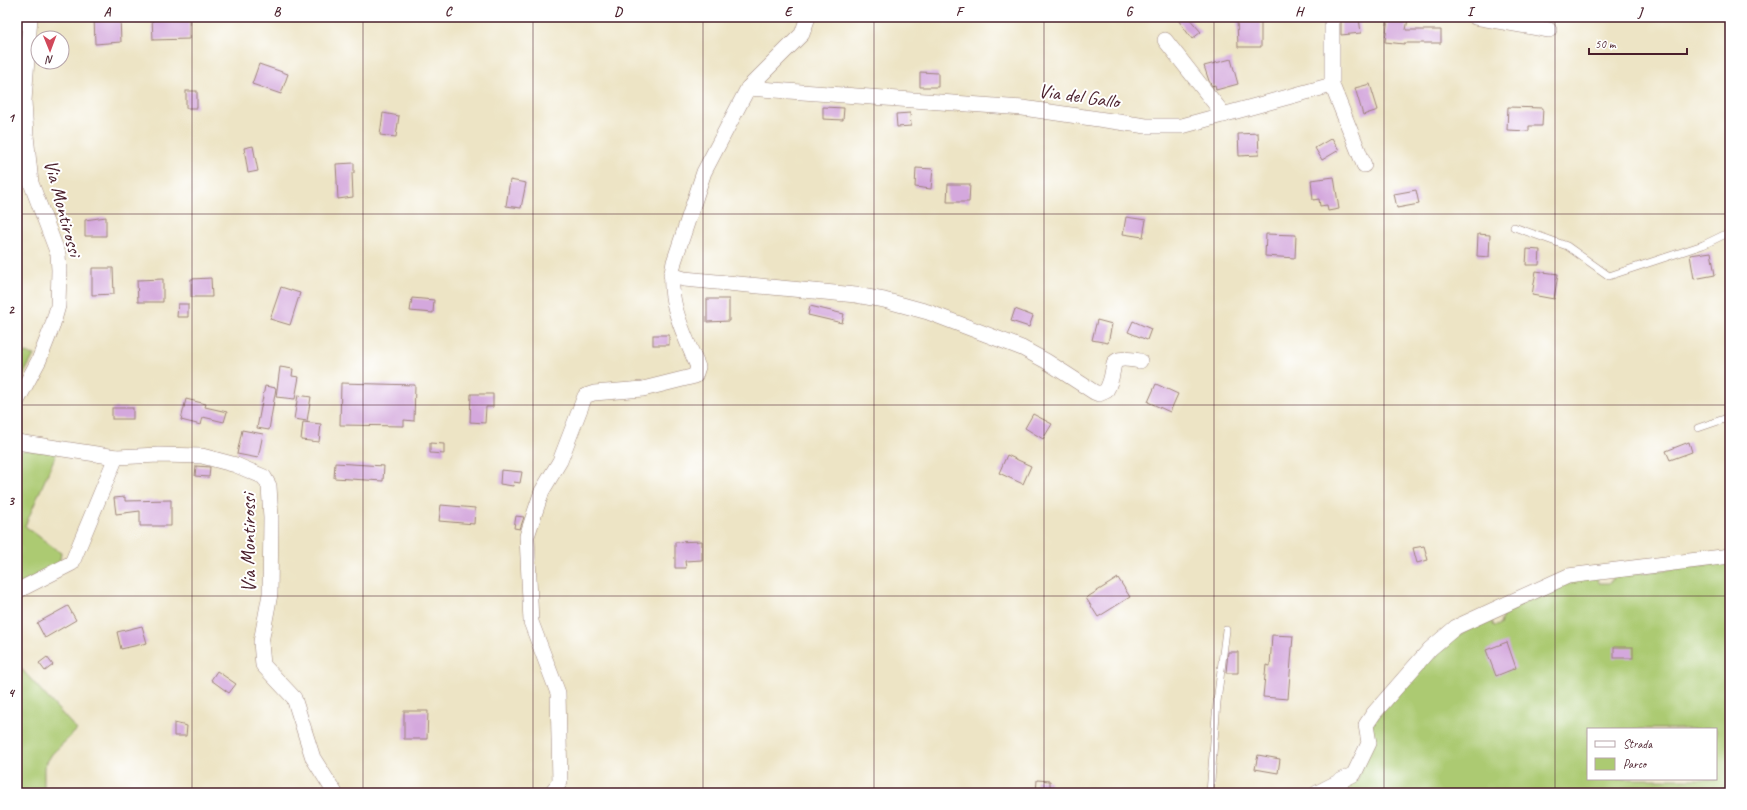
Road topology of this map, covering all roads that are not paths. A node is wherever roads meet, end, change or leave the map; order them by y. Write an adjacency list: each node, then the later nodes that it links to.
1 (30, 17): 16 (street, Via Montirossi)
2 (808, 17): 9 (street)
3 (1332, 17): 8 (street)
4 (1475, 17): 5 (street)
5 (1492, 18): 6 (street)
6 (1549, 30)
7 (1165, 40): 10 (street)
8 (1332, 85): 10 (street, Via del Gallo); 11 (street)
9 (748, 88): 10 (street, Via del Gallo); 14 (street)
10 (1224, 115)
11 (1364, 165)
12 (1514, 227): 13 (lane)
13 (1730, 232)
14 (671, 275): 15 (street); 25 (street)
15 (1140, 361)
16 (17, 401)
17 (1730, 417): 18 (lane)
18 (1698, 428)
19 (17, 442): 20 (street, Via Montirossi)
20 (116, 457): 22 (street); 24 (street, Via Montirossi)
21 (1730, 556): 27 (street)
22 (17, 591)
23 (1226, 630): 26 (lane)
24 (335, 793)
25 (551, 793)
26 (1210, 793)
27 (1317, 793)

